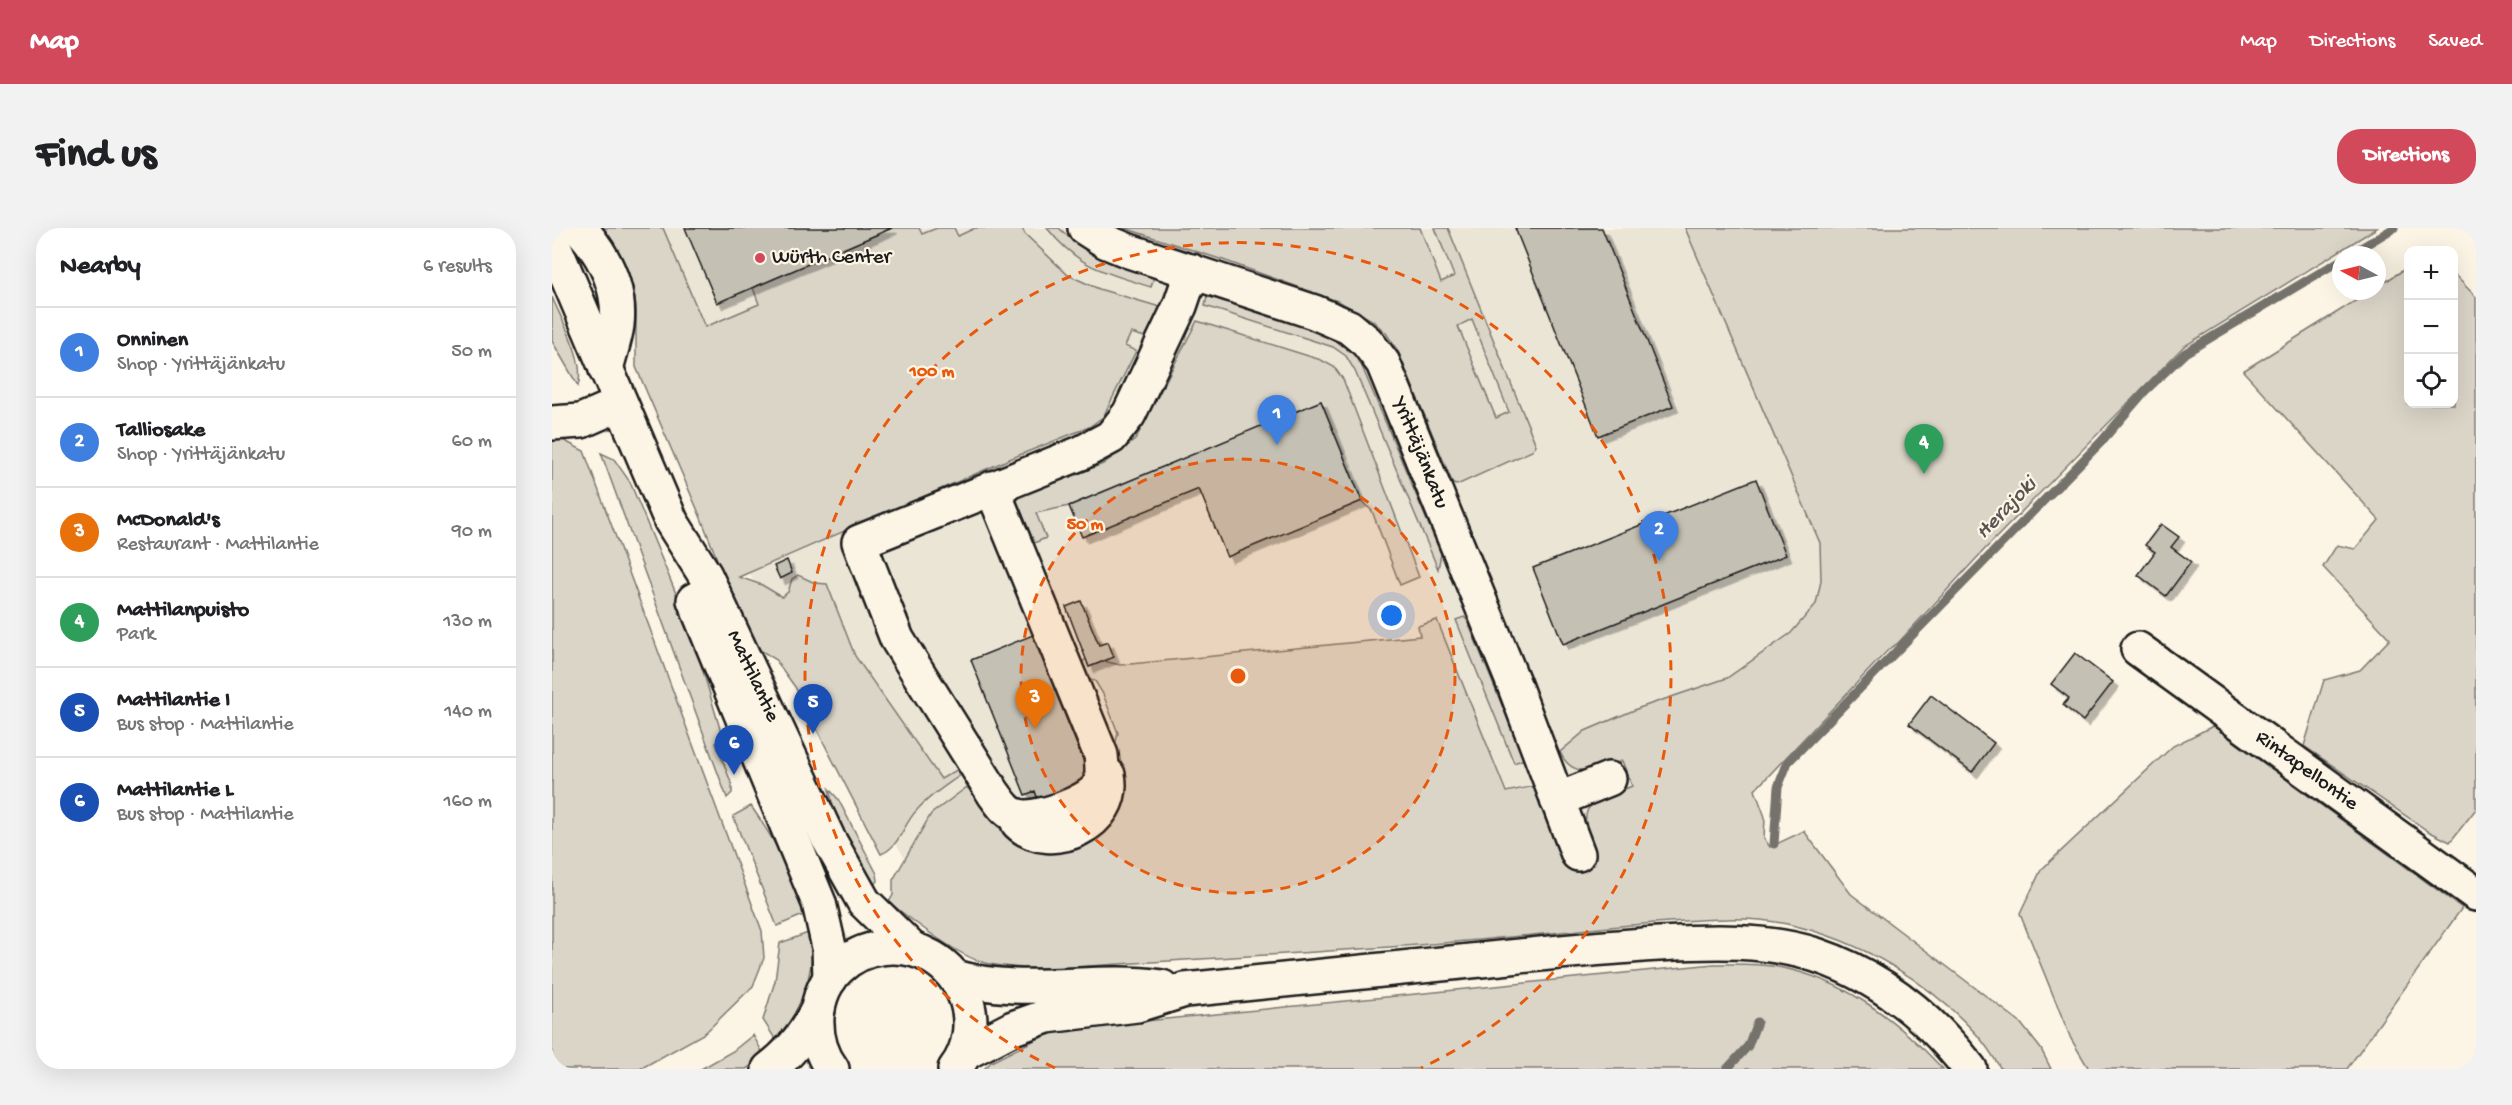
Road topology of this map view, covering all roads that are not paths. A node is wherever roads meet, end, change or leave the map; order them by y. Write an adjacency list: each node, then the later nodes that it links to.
1 (580, 228): 5 (street)
2 (1085, 228): 4 (street, Yrittäjänkatu)
3 (552, 241): 5 (street, Mattilantie)
4 (1192, 271): 8 (street); 12 (street, Yrittäjänkatu)
5 (606, 370): 6 (street, Mattilantie)
6 (620, 404): 7 (street); 9 (street, Mattilantie)
7 (552, 423)
8 (992, 488): 8 (street)
9 (671, 521): 15 (street, Mattilantie); 17 (street, Mattilantie)
10 (2138, 649): 14 (street, Rintapellontie)
11 (1609, 779): 12 (street)
12 (1557, 800): 13 (street, Yrittäjänkatu)
13 (1578, 854)
14 (2476, 894)
15 (912, 949): 16 (street); 17 (street)
16 (955, 977): 18 (street); 20 (street)
17 (830, 979): 19 (street)
18 (1185, 990): 20 (street); 23 (street)
19 (818, 1009): 21 (street); 22 (street)
20 (960, 1061)
21 (770, 1069)
22 (832, 1069)
23 (1970, 1069)

